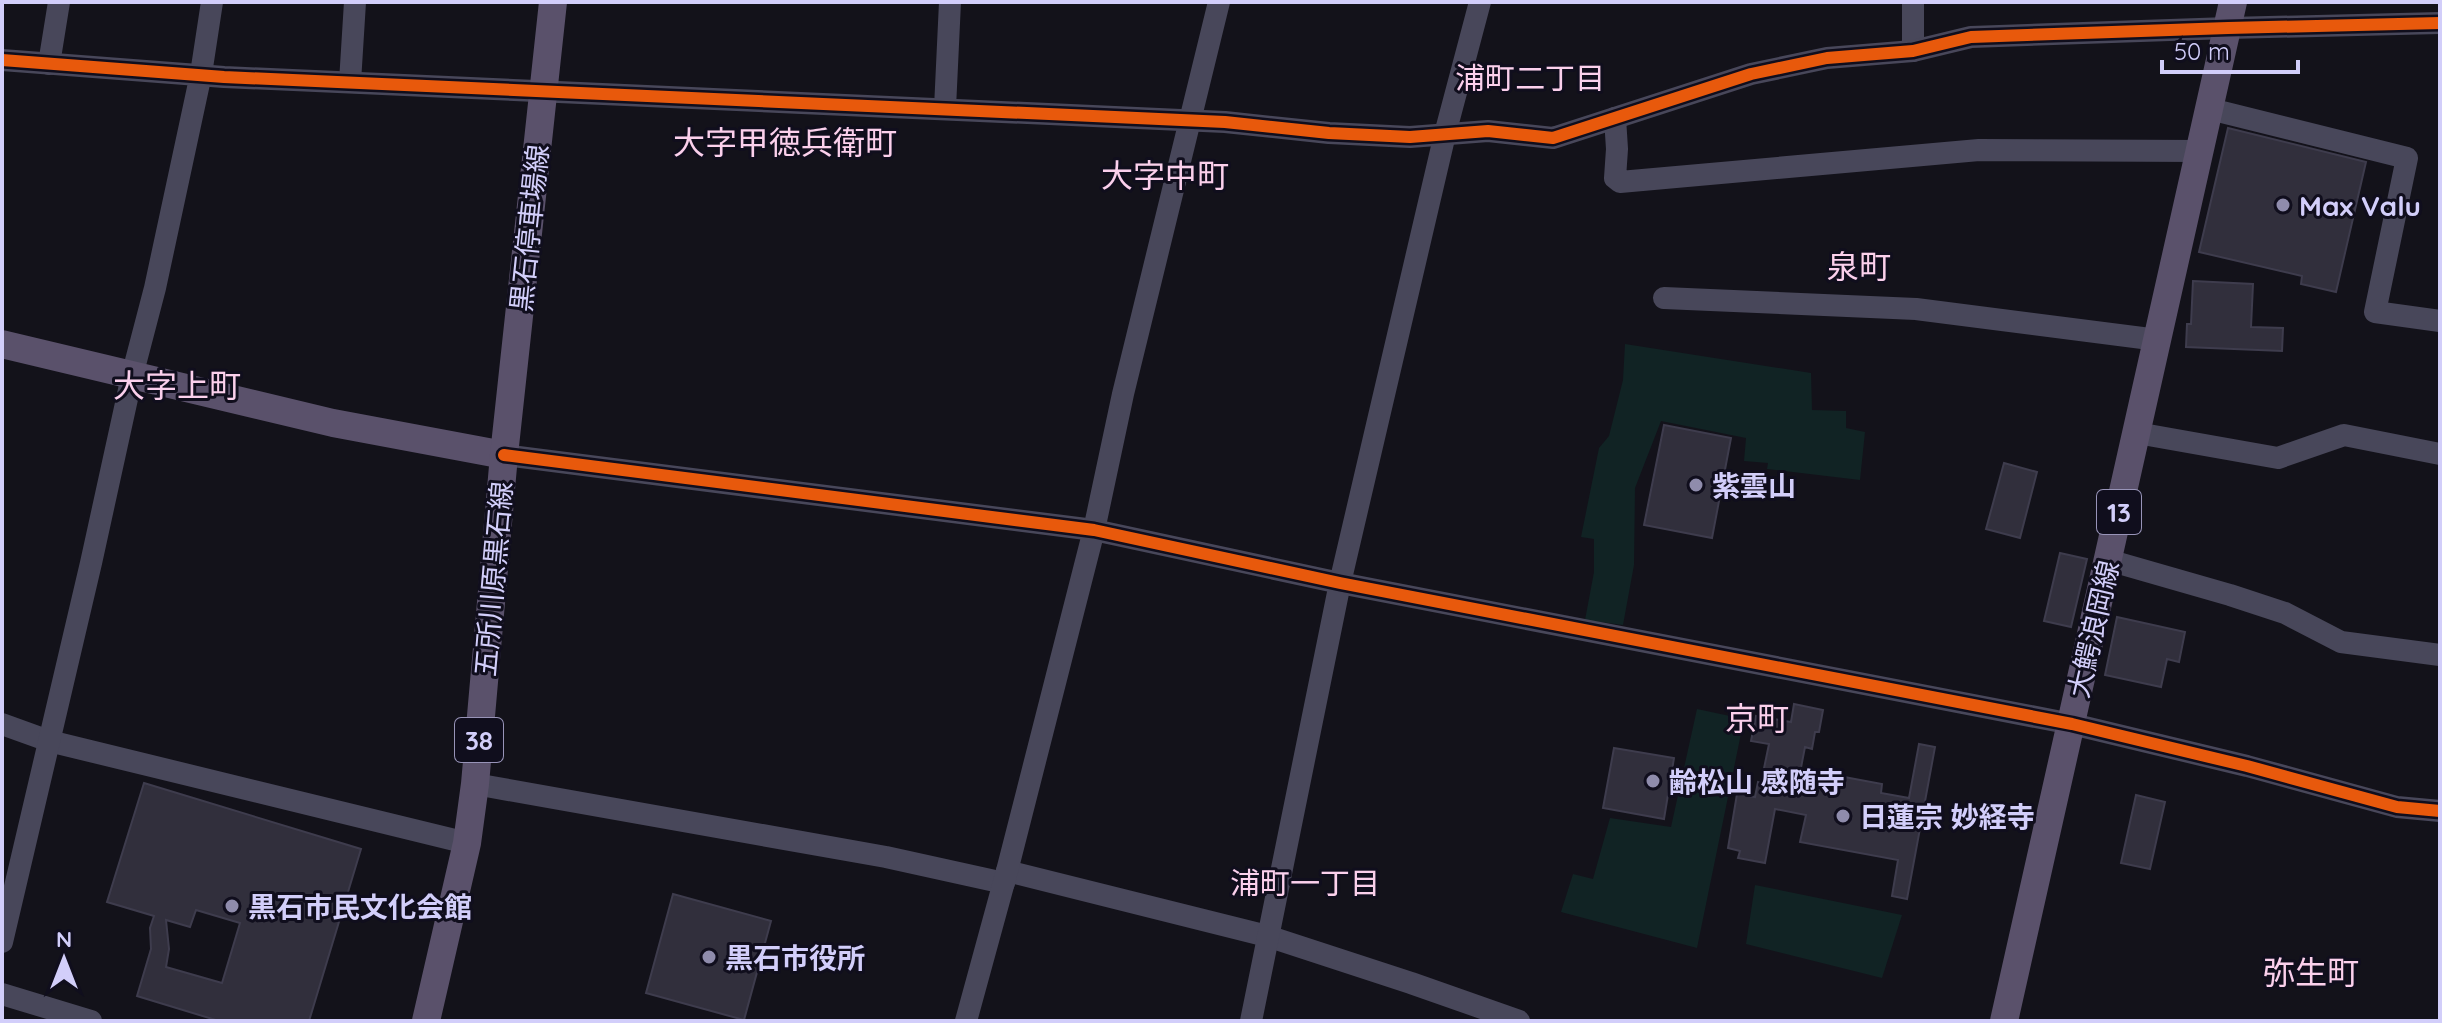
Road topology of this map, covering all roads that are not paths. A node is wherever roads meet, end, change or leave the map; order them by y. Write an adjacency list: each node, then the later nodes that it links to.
1 (59, 2): 13 (street)
2 (212, 2): 14 (street)
3 (355, 2): 15 (street)
4 (553, 2): 16 (main road, 黒石停車場線)
5 (950, 2): 17 (street)
6 (1219, 2): 20 (street)
7 (1480, 2): 21 (street)
8 (1913, 2): 11 (street)
9 (2230, 15): 10 (street); 11 (street); 18 (main road, 大鰐浪岡線 / 13)
10 (2440, 23)
11 (1913, 51): 19 (street)
12 (2, 60): 13 (street)
13 (49, 64): 14 (street)
14 (201, 74): 15 (street); 27 (street)
15 (350, 82): 16 (street)
16 (544, 92): 17 (street); 30 (main road, 黒石停車場線)
17 (945, 108): 20 (street)
18 (2210, 109): 22 (main road, 大鰐浪岡線 / 13); 24 (street)
19 (1615, 118): 21 (street); 22 (street)
20 (1190, 122): 21 (street); 31 (street)
21 (1445, 134): 33 (street)
22 (2201, 151): 25 (main road, 大鰐浪岡線 / 13)
23 (1664, 298): 25 (street)
24 (2440, 321)
25 (2158, 340): 28 (main road, 大鰐浪岡線 / 13)
26 (2, 344): 27 (main road, 五所川原黒石線)
27 (132, 376): 30 (main road, 五所川原黒石線); 37 (street)
28 (2137, 433): 29 (street); 32 (main road, 大鰐浪岡線 / 13)
29 (2440, 454)
30 (504, 455): 31 (street); 38 (main road, 五所川原黒石線 / 38)
31 (1094, 530): 33 (street); 41 (street)
32 (2108, 560): 34 (street); 36 (main road, 大鰐浪岡線 / 13)
33 (1340, 583): 36 (street); 42 (street)
34 (2440, 655)
35 (2, 724): 37 (street)
36 (2072, 724): 39 (street); 50 (main road, 大鰐浪岡線 / 13)
37 (49, 741): 40 (street); 43 (street)
38 (475, 784): 40 (main road, 五所川原黒石線 / 38); 41 (street)
39 (2440, 811)
40 (467, 843): 46 (main road, 五所川原黒石線 / 38)
41 (1006, 877): 42 (street); 47 (street)
42 (1267, 936): 48 (street); 49 (street)
43 (2, 942)
44 (2, 994): 45 (street)
45 (91, 1021)
46 (426, 1021)
47 (966, 1021)
48 (1251, 1021)
49 (1519, 1021)
50 (2004, 1021)

